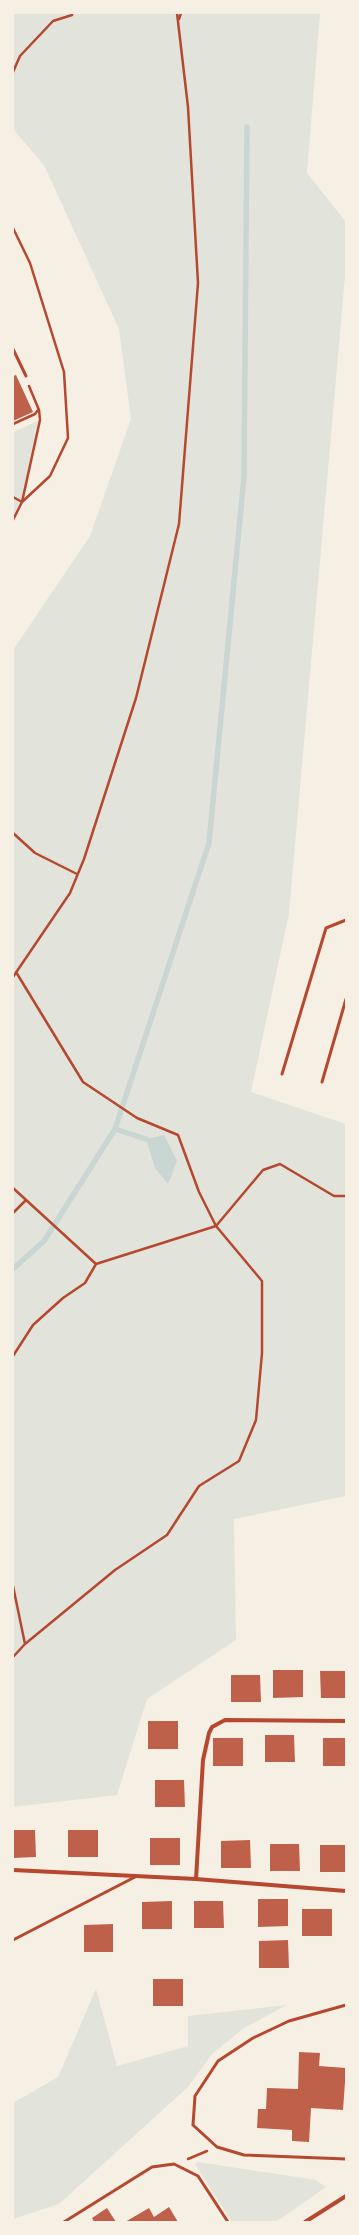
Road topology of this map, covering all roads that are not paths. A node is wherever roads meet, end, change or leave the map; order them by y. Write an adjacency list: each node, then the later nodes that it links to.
1 (13, 348): 2 (lane)
2 (26, 376)
3 (346, 920): 5 (lane)
4 (346, 998): 6 (lane)
5 (282, 1074)
6 (322, 1082)
7 (346, 1721): 10 (street)
8 (13, 1870): 9 (street)
9 (137, 1876): 10 (street); 12 (lane)
10 (196, 1879): 11 (street)
11 (346, 1891)
12 (13, 1940)
13 (346, 2005): 14 (lane)
14 (346, 2159)
15 (346, 2196): 18 (street)
16 (64, 2222): 17 (lane)
17 (228, 2222)
18 (305, 2222)

